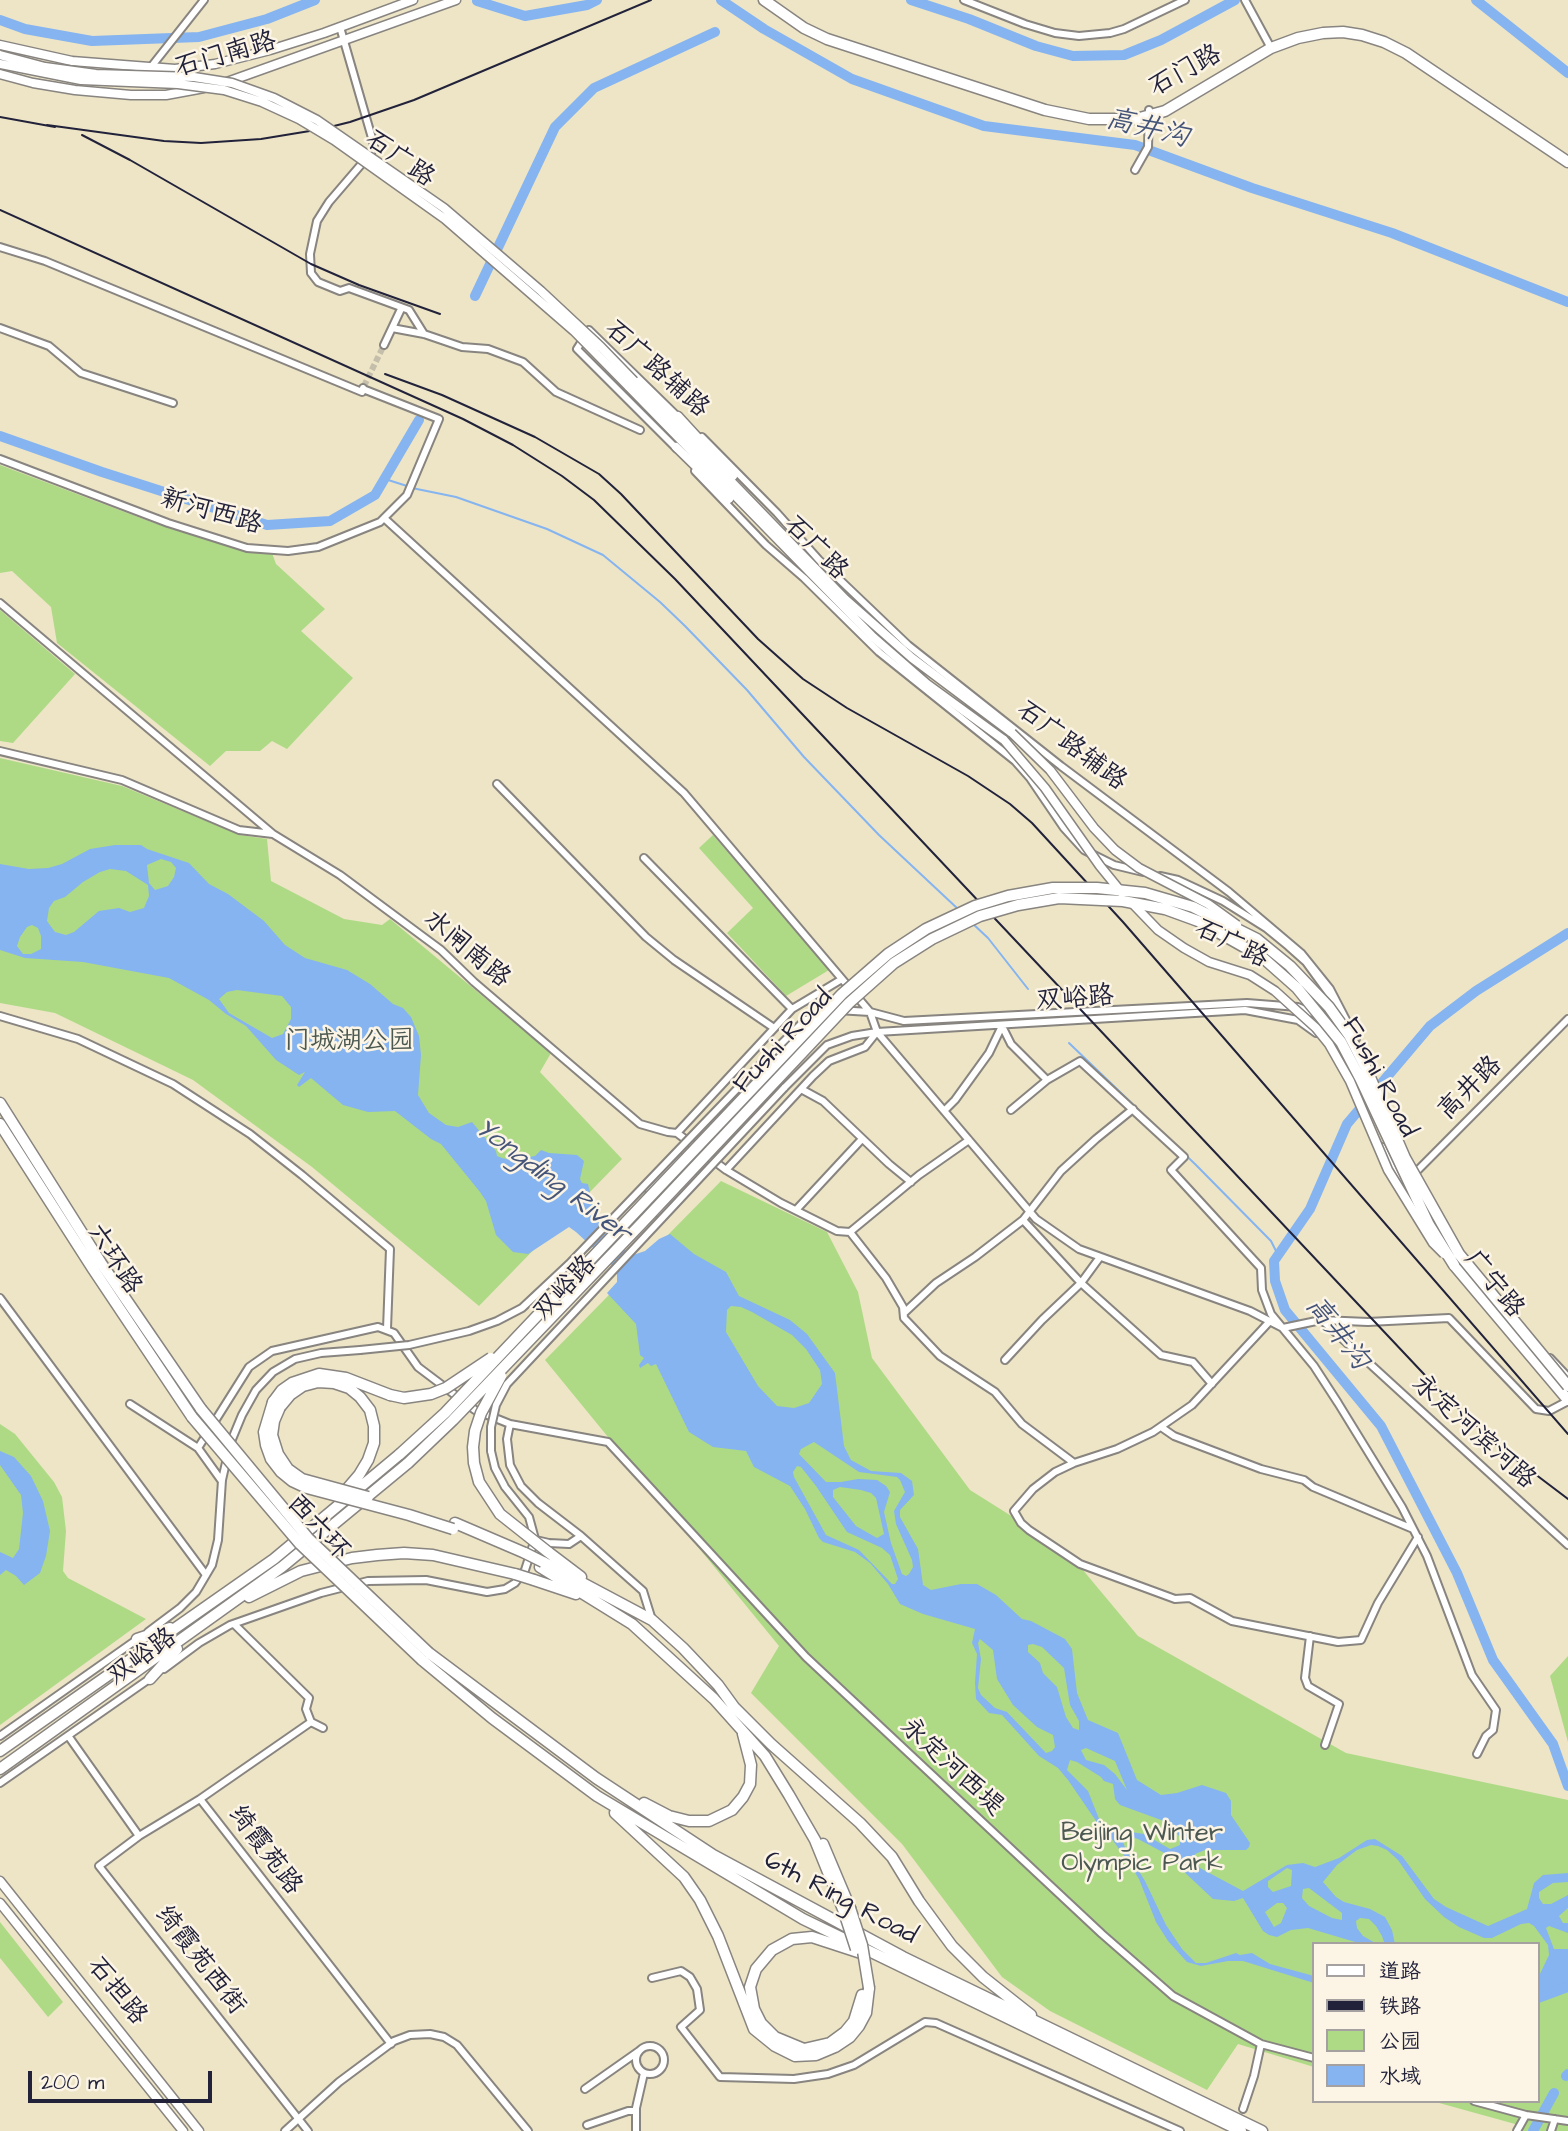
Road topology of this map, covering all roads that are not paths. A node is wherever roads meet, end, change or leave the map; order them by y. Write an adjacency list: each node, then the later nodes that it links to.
1 (204, 0): 15 (street)
2 (413, 0): 9 (main road, 石门南路)
3 (456, 0): 10 (main road, 石门南路)
4 (764, 0): 18 (highway, 石门路)
5 (772, 0): 18 (highway, 石门路)
6 (964, 0): 7 (street)
7 (1183, 0)
8 (1245, 0): 12 (street)
9 (340, 27): 10 (street); 15 (main road, 石门南路)
10 (343, 40): 17 (main road, 石门南路); 23 (street)
11 (0, 45): 15 (main road, 石门南路)
12 (1269, 46): 18 (highway, 石门路); 19 (highway, 石门路); 20 (highway, 石门路)
13 (0, 55): 28 (main road, 石广路, bridge)
14 (0, 64): 28 (main road, 石广路, bridge)
15 (151, 68): 17 (street)
16 (0, 74): 17 (main road, 石门南路)
17 (131, 94)
18 (1150, 113): 21 (street)
19 (1568, 156)
20 (1568, 162)
21 (1135, 170)
22 (0, 247): 35 (street, 新河西路)
23 (401, 309): 25 (street); 26 (street)
24 (0, 328): 29 (street)
25 (392, 328): 26 (street); 27 (street)
26 (424, 334): 31 (street)
27 (384, 345)
28 (631, 384): 34 (main road, 石广路); 36 (main road, 石广路)
29 (173, 403)
30 (678, 416): 32 (street, 石广路辅路); 34 (main road); 42 (street, 石广路辅路)
31 (640, 430)
32 (676, 447): 36 (main road); 43 (street, 石广路辅路)
33 (0, 459): 35 (street, 新河西路)
34 (760, 512): 44 (main road, 石广路, bridge)
35 (384, 518): 45 (street)
36 (793, 557): 78 (main road, 石广路, bridge)
37 (0, 603): 40 (street)
38 (0, 751): 40 (street, 水闸南路)
39 (497, 785): 52 (street)
40 (273, 834): 62 (street, 水闸南路)
41 (645, 858): 46 (street)
42 (1219, 884): 43 (street); 54 (street, 石广路辅路)
43 (1212, 895): 49 (street, 石广路辅路)
44 (1257, 939): 71 (highway, Fushi Road, bridge); 91 (highway, Fushi Road, bridge)
45 (842, 979): 46 (street); 47 (street)
46 (792, 1009): 52 (street)
47 (870, 1012): 49 (street, 双峪路); 53 (street); 65 (street, 双峪路, bridge)
48 (0, 1016): 85 (street)
49 (1322, 1017): 54 (street, 双峪路)
50 (1568, 1019): 68 (street, 高井路)
51 (1002, 1026): 53 (street, 双峪路); 55 (street); 60 (street); 70 (street, 双峪路, bridge)
52 (774, 1028): 62 (street)
53 (877, 1032): 56 (street); 60 (street); 66 (street, 双峪路, bridge)
54 (1367, 1067): 68 (street, 双峪路, bridge)
55 (1047, 1080): 58 (street); 59 (street)
56 (801, 1089): 63 (street); 67 (street)
57 (0, 1103): 117 (highway, 西六环, bridge)
58 (1011, 1110)
59 (1133, 1110): 73 (street); 84 (street)
60 (944, 1111): 64 (street)
61 (0, 1124): 95 (highway, 六环路)
62 (677, 1133): 67 (street)
63 (862, 1139): 69 (street); 72 (street)
64 (969, 1140): 69 (street); 73 (street)
65 (682, 1147): 71 (highway, bridge); 100 (street, 双峪路, bridge)
66 (714, 1164): 75 (highway, bridge); 105 (street, 双峪路, bridge)
67 (726, 1170): 72 (street)
68 (1415, 1173): 70 (street, 高井路); 89 (street, 广宁路)
69 (911, 1182): 76 (street)
70 (1400, 1184): 92 (street, 广宁路)
71 (644, 1202): 86 (highway, 双峪路, bridge)
72 (796, 1210): 76 (street)
73 (1029, 1210): 74 (street); 77 (street)
74 (1023, 1220): 79 (street); 81 (street)
75 (641, 1224): 78 (highway, Fushi Road, bridge); 87 (highway, 双峪路, bridge)
76 (850, 1232): 81 (street)
77 (1100, 1257): 79 (street); 83 (street)
78 (1454, 1265): 92 (highway, Fushi Road)
79 (1081, 1283): 88 (street); 90 (street)
80 (0, 1298): 108 (street)
81 (904, 1313): 99 (street)
82 (1321, 1320): 84 (street); 92 (street); 106 (street, 永定河滨河路)
83 (1270, 1321): 84 (street); 90 (street)
84 (1283, 1328): 102 (street)
85 (387, 1329): 96 (street); 98 (street)
86 (506, 1348): 94 (highway, bridge); 101 (highway, 双峪路, bridge)
87 (509, 1360): 107 (highway, bridge); 110 (highway, 双峪路, bridge)
88 (1005, 1360)
89 (1568, 1377)
90 (1212, 1384): 97 (street)
91 (1568, 1386)
92 (1568, 1401)
93 (130, 1404): 98 (street)
94 (276, 1404): 101 (highway); 107 (highway, bridge)
95 (192, 1417): 117 (highway, 西六环, bridge)
96 (510, 1424): 103 (street); 142 (street, 永定河西堤)
97 (1161, 1427): 99 (street); 102 (street)
98 (198, 1448): 100 (street)
99 (1073, 1464): 115 (street)
100 (222, 1480): 108 (street, 双峪路)
101 (316, 1524): 113 (highway, 双峪路)
102 (1413, 1529): 104 (street)
103 (581, 1536): 105 (street); 111 (street)
104 (1418, 1537): 115 (street); 127 (street)
105 (535, 1539): 112 (street, 双峪路)
106 (1568, 1545)
107 (544, 1560): 109 (highway); 109 (highway)
108 (206, 1576): 116 (street, 双峪路)
109 (600, 1598): 110 (highway, bridge); 111 (highway); 122 (highway)
110 (227, 1608): 114 (highway, 双峪路)
111 (652, 1620): 119 (highway)
112 (234, 1624): 118 (street, 双峪路); 120 (street)
113 (180, 1625): 116 (highway); 126 (highway, 双峪路)
114 (189, 1635): 118 (highway); 128 (highway, 双峪路)
115 (1310, 1636): 125 (street)
116 (137, 1639): 123 (street, 双峪路)
117 (425, 1656): 129 (highway, 6th Ring Road); 131 (highway, 6th Ring Road)
118 (150, 1679): 124 (street, 双峪路)
119 (734, 1707): 136 (highway); 140 (highway)
120 (311, 1722): 121 (street); 132 (street)
121 (324, 1728)
122 (741, 1730): 129 (highway); 136 (highway)
123 (0, 1736)
124 (69, 1737): 130 (street, 双峪路); 133 (street)
125 (1325, 1745)
126 (0, 1751)
127 (1477, 1754)
128 (0, 1769)
129 (596, 1778): 140 (highway, 6th Ring Road)
130 (0, 1783)
131 (597, 1796): 138 (highway, 6th Ring Road); 139 (highway)
132 (200, 1799): 133 (street, 绮霞苑路); 141 (street, 绮霞苑路)
133 (139, 1836): 151 (street, 绮霞苑西街)
134 (0, 1881): 156 (main road, 石担路)
135 (0, 1903): 155 (main road, 石担路)
136 (847, 1909): 139 (highway, bridge)
137 (652, 1978): 161 (street)
138 (939, 1983): 139 (highway); 162 (highway, 6th Ring Road)
139 (866, 1988)
140 (1048, 2029): 163 (highway, 6th Ring Road)
141 (391, 2043): 151 (street); 159 (street)
142 (1261, 2044): 144 (street, 永定河西堤); 148 (street)
143 (641, 2050): 145 (street); 145 (street); 146 (street)
144 (1312, 2058)
145 (644, 2073): 149 (street)
146 (585, 2089)
147 (1481, 2103): 150 (street)
148 (1243, 2109)
149 (636, 2111): 154 (street); 160 (street)
150 (1526, 2115): 152 (street); 164 (street)
151 (299, 2119): 157 (street); 158 (street)
152 (1555, 2119): 153 (street); 165 (street)
153 (1568, 2121)
154 (587, 2125)
155 (183, 2131)
156 (199, 2131)
157 (285, 2131)
158 (308, 2131)
159 (528, 2131)
160 (636, 2131)
161 (1180, 2131)
162 (1241, 2131)
163 (1262, 2131)
164 (1517, 2131)
165 (1552, 2131)

